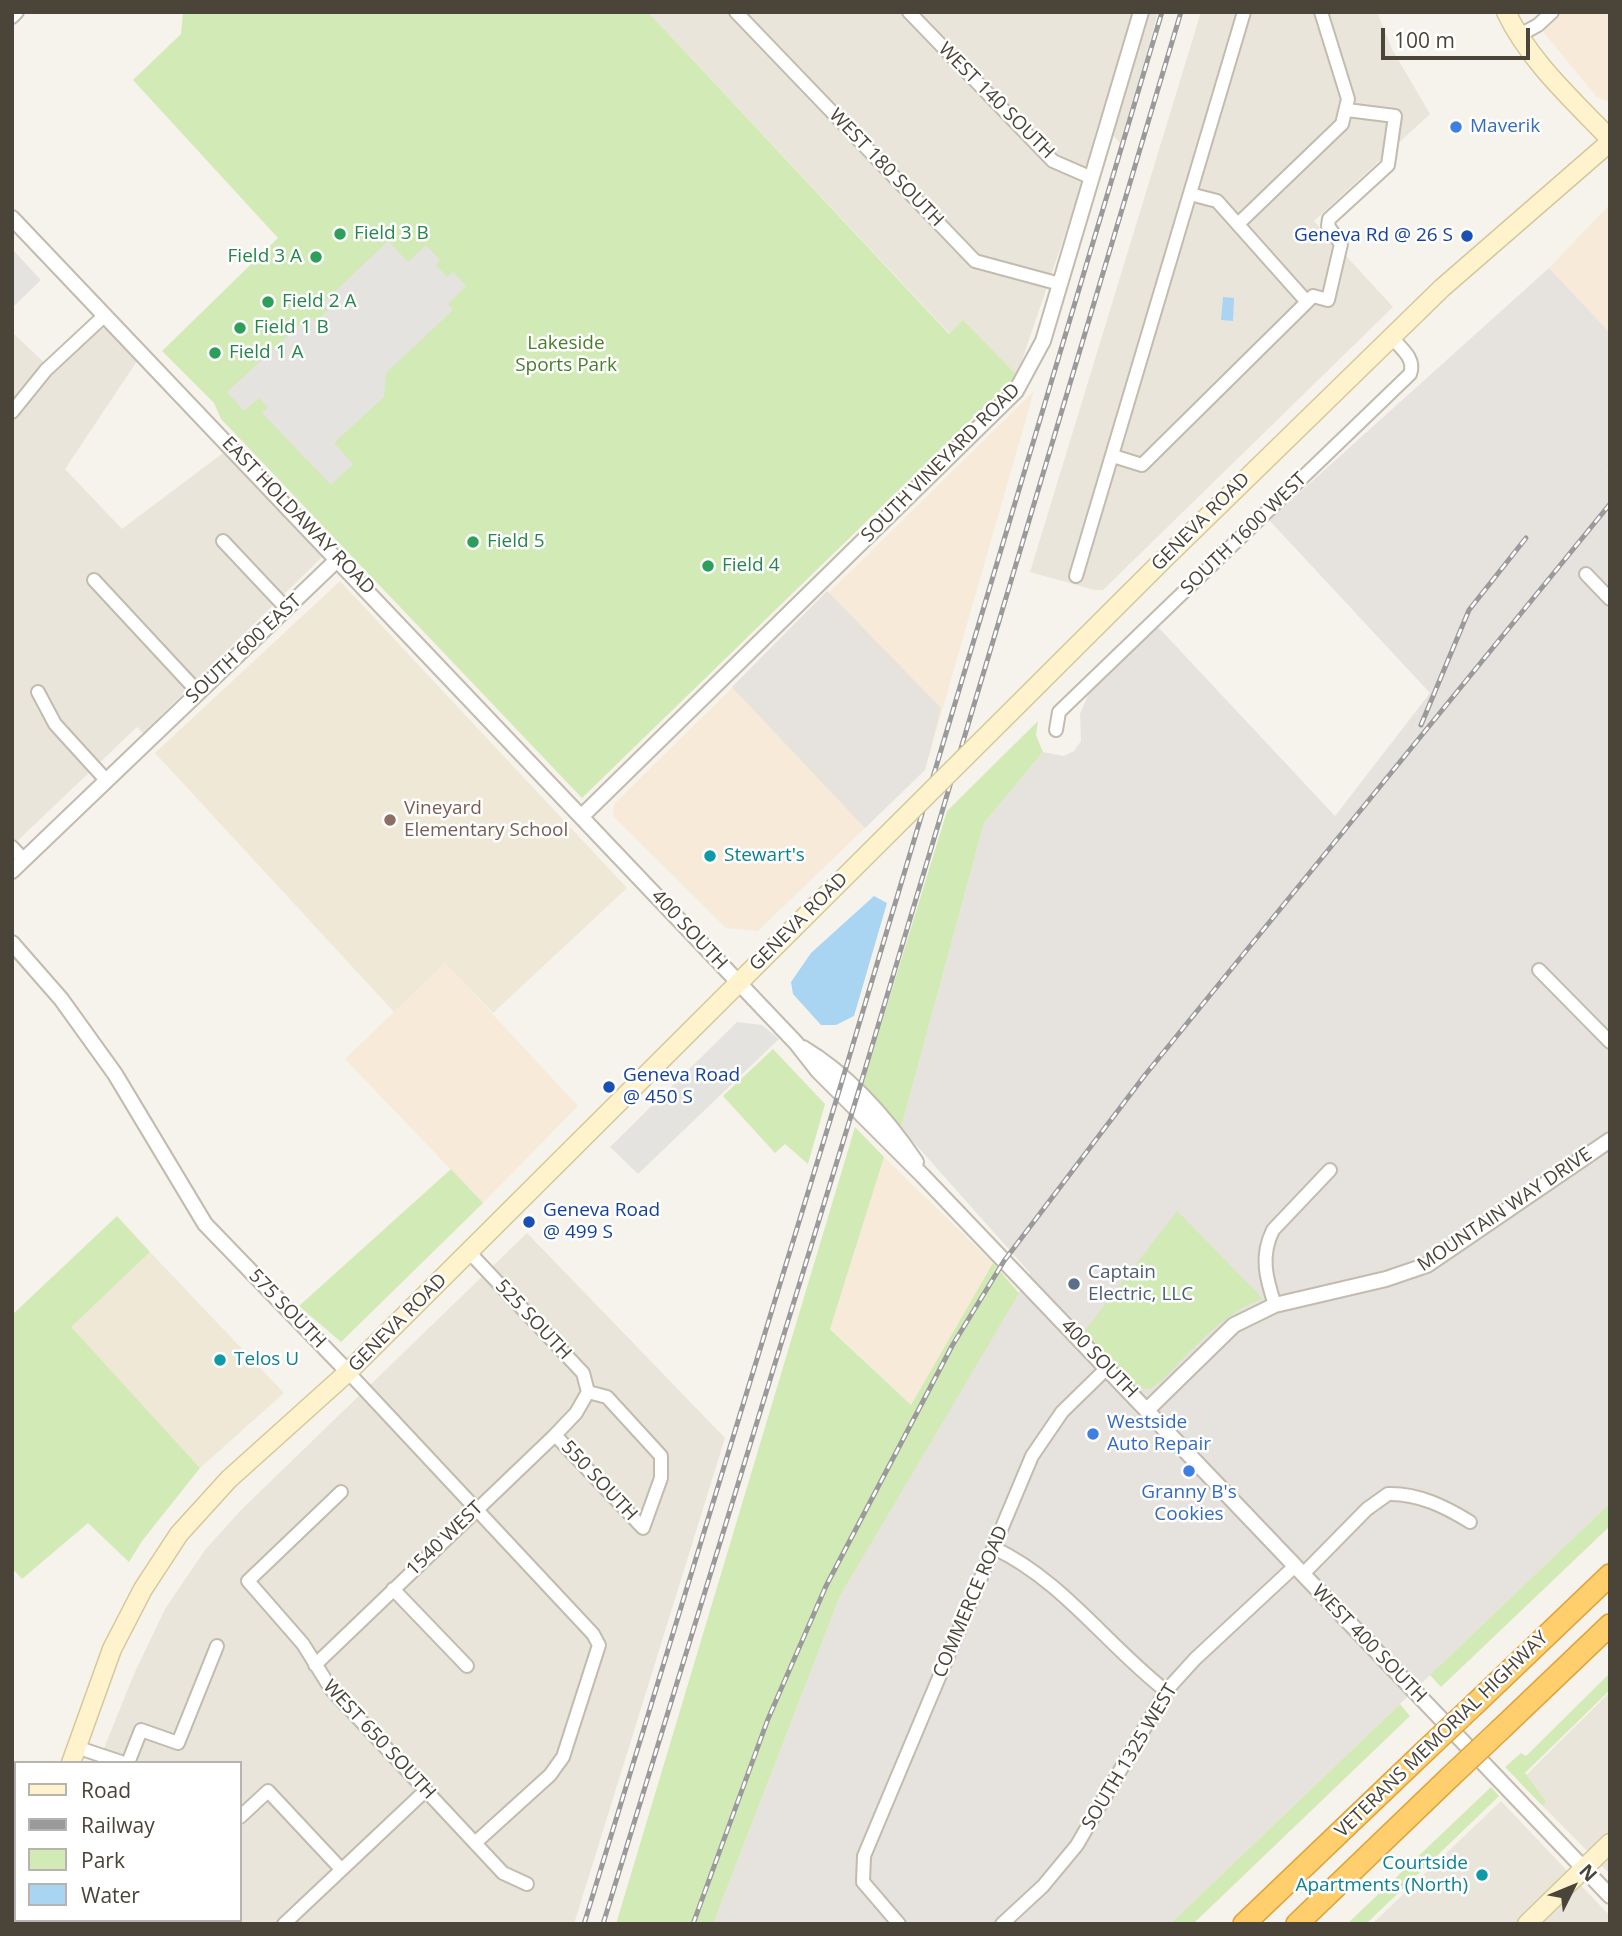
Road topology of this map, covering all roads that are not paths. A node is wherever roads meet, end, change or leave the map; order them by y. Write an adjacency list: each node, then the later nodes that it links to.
1 (18, 12): 9 (street)
2 (736, 12): 17 (street, WEST 180 SOUTH)
3 (909, 12): 13 (street, WEST 140 SOUTH)
4 (1141, 12): 13 (street, SOUTH VINEYARD ROAD)
5 (1244, 12): 14 (street)
6 (1321, 12): 11 (street)
7 (1506, 12): 10 (main road)
8 (1552, 12): 10 (street)
9 (12, 17)
10 (1518, 36): 12 (main road)
11 (1347, 110): 16 (street); 18 (street)
12 (1610, 141): 20 (main road, GENEVA ROAD)
13 (1092, 178): 17 (street, SOUTH VINEYARD ROAD)
14 (1190, 194): 16 (street); 22 (street)
15 (12, 218): 19 (street, EAST HOLDAWAY ROAD)
16 (1238, 224): 18 (street)
17 (1060, 284): 34 (street, SOUTH VINEYARD ROAD)
18 (1307, 302): 22 (street)
19 (105, 315): 21 (street); 24 (street, EAST HOLDAWAY ROAD)
20 (1391, 337): 32 (street, SOUTH 1600 WEST); 40 (main road, GENEVA ROAD, bridge)
21 (12, 412)
22 (1113, 456): 26 (street)
23 (223, 541): 29 (street)
24 (339, 558): 29 (street, SOUTH 600 EAST); 34 (street, EAST HOLDAWAY ROAD)
25 (1586, 574): 28 (street)
26 (1076, 576)
27 (94, 580): 31 (street)
28 (1610, 599)
29 (287, 609): 31 (street, SOUTH 600 EAST)
30 (38, 692): 33 (street)
31 (198, 692): 33 (street, SOUTH 600 EAST)
32 (1056, 730)
33 (106, 780): 36 (street, SOUTH 600 EAST)
34 (582, 816): 40 (street, 400 SOUTH)
35 (12, 847): 36 (street)
36 (24, 860): 37 (street, SOUTH 600 EAST)
37 (12, 871)
38 (12, 943): 47 (street, 575 SOUTH)
39 (1539, 970): 41 (street)
40 (739, 982): 44 (main road, GENEVA ROAD); 46 (street, 400 SOUTH)
41 (1610, 1042)
42 (1610, 1140): 45 (street, MOUNTAIN WAY DRIVE)
43 (1330, 1170): 45 (street)
44 (470, 1252): 47 (main road, GENEVA ROAD); 48 (street, 525 SOUTH)
45 (1275, 1305): 49 (street, MOUNTAIN WAY DRIVE)
46 (1107, 1368): 49 (street, 400 SOUTH); 54 (street, COMMERCE ROAD)
47 (348, 1372): 52 (street, 575 SOUTH); 63 (main road, GENEVA ROAD)
48 (588, 1392): 50 (street, 1540 WEST); 50 (street, 550 SOUTH)
49 (1147, 1410): 55 (street, 400 SOUTH)
50 (555, 1435): 52 (street, 1540 WEST)
51 (341, 1492): 60 (street, WEST 650 SOUTH)
52 (475, 1510): 57 (street, 1540 WEST); 68 (street, 575 SOUTH)
53 (1470, 1522): 55 (street, SOUTH 1325 WEST)
54 (993, 1548): 62 (street); 75 (street, COMMERCE ROAD)
55 (1299, 1570): 62 (street, SOUTH 1325 WEST); 70 (street, WEST 400 SOUTH)
56 (1610, 1575): 77 (highway, VETERANS MEMORIAL HIGHWAY, bridge)
57 (393, 1589): 60 (street, 1540 WEST); 61 (street)
58 (1610, 1625): 78 (highway, VETERANS MEMORIAL HIGHWAY, bridge)
59 (217, 1646): 65 (street)
60 (315, 1665): 66 (street, WEST 650 SOUTH)
61 (467, 1666)
62 (1166, 1691): 76 (street, SOUTH 1325 WEST)
63 (74, 1755): 64 (street)
64 (113, 1761)
65 (127, 1761)
66 (425, 1791): 68 (street, WEST 650 SOUTH); 71 (street)
67 (242, 1815): 71 (street)
68 (475, 1843): 72 (street, WEST 650 SOUTH)
69 (1610, 1843): 70 (main road)
70 (1583, 1868): 73 (street, WEST 400 SOUTH); 79 (main road)
71 (341, 1869): 74 (street)
72 (527, 1884)
73 (1610, 1896)
74 (284, 1924)
75 (899, 1924)
76 (1002, 1924)
77 (1244, 1924)
78 (1297, 1924)
79 (1527, 1924)

